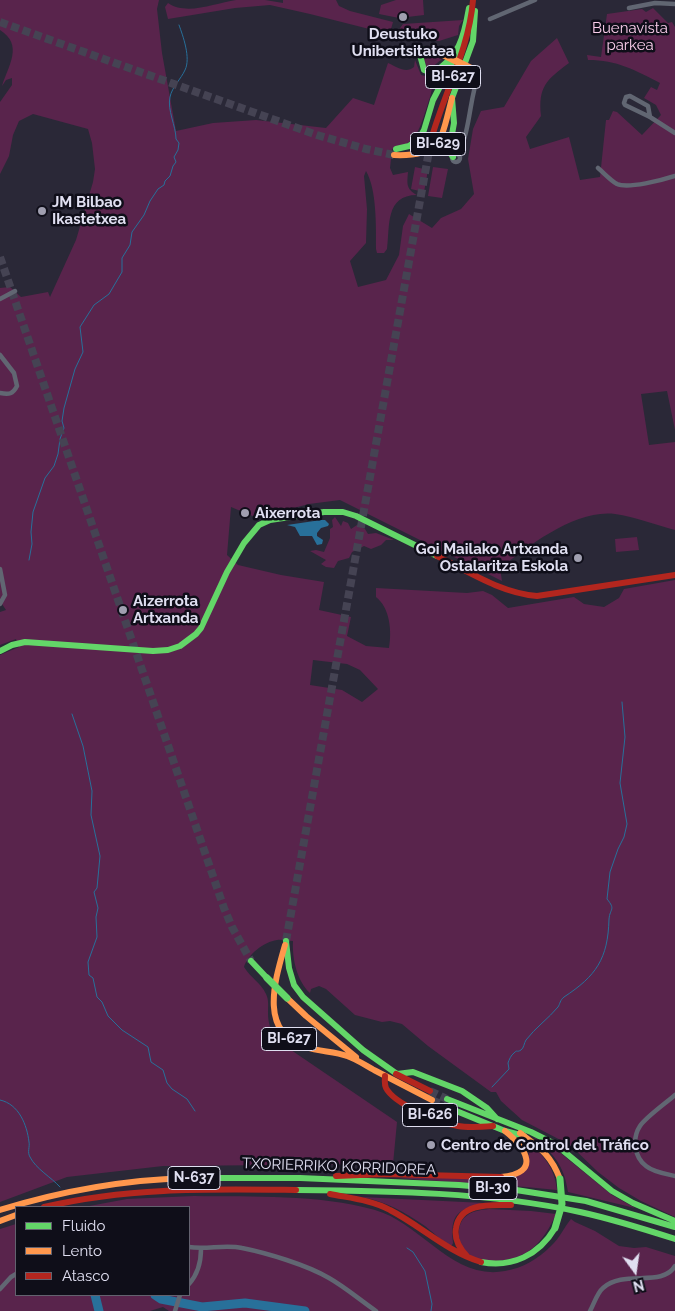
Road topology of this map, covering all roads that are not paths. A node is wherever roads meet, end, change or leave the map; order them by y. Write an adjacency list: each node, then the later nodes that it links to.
1 (535, 0): 6 (street)
2 (667, 2): 4 (street); 5 (street)
3 (472, 4): 7 (main road, BI-629); 9 (main road, BI-629); 12 (main road, BI-627)
4 (675, 4)
5 (629, 8)
6 (490, 19)
7 (459, 50): 8 (main road, bridge); 9 (main road, BI-629)
8 (476, 72): 13 (street)
9 (452, 98): 13 (main road)
10 (650, 117): 10 (street); 11 (street)
11 (675, 133)
12 (431, 140)
13 (455, 156)
14 (598, 168): 15 (street)
15 (675, 176)
16 (15, 291): 17 (street)
17 (0, 299)
18 (0, 355): 19 (street)
19 (0, 393)
20 (0, 569): 22 (street)
21 (675, 575): 23 (main road)
22 (0, 604)
23 (0, 651)
24 (252, 960): 25 (main road, BI-626, bridge)
25 (356, 1056): 26 (main road, BI-626); 27 (main road, BI-626)
26 (397, 1074): 27 (main road, BI-627); 28 (main road, BI-626); 33 (main road, BI-626)
27 (385, 1076): 31 (main road, BI-626); 33 (main road, BI-626)
28 (430, 1091)
29 (675, 1095): 35 (street)
30 (447, 1099): 33 (main road, BI-626)
31 (432, 1100)
32 (448, 1108): 33 (main road, BI-626)
33 (495, 1123): 34 (main road, BI-626)
34 (507, 1128): 37 (main road); 44 (main road); 49 (main road, bridge)
35 (675, 1176)
36 (260, 1177): 37 (main road, TXORIERRIKO KORRIDOREA / BI-30); 41 (main road, TXORIERRIKO KORRIDOREA / N-637)
37 (307, 1178): 45 (main road, TXORIERRIKO KORRIDOREA / BI-30)
38 (319, 1190): 39 (main road, TXORIERRIKO KORRIDOREA / BI-30); 40 (main road, TXORIERRIKO KORRIDOREA / BI-30); 49 (main road)
39 (48, 1206)
40 (552, 1206): 46 (main road, TXORIERRIKO KORRIDOREA / BI-30); 49 (main road)
41 (0, 1210)
42 (15, 1216): 43 (main road)
43 (0, 1221)
44 (675, 1221)
45 (675, 1227)
46 (675, 1239)
47 (190, 1247): 48 (street)
48 (201, 1249): 52 (street); 56 (street)
49 (473, 1260)
50 (675, 1266): 57 (street)
51 (15, 1275): 53 (street)
52 (190, 1282)
53 (0, 1289)
54 (180, 1296): 55 (street)
55 (176, 1310)
56 (376, 1311)
57 (590, 1311)

